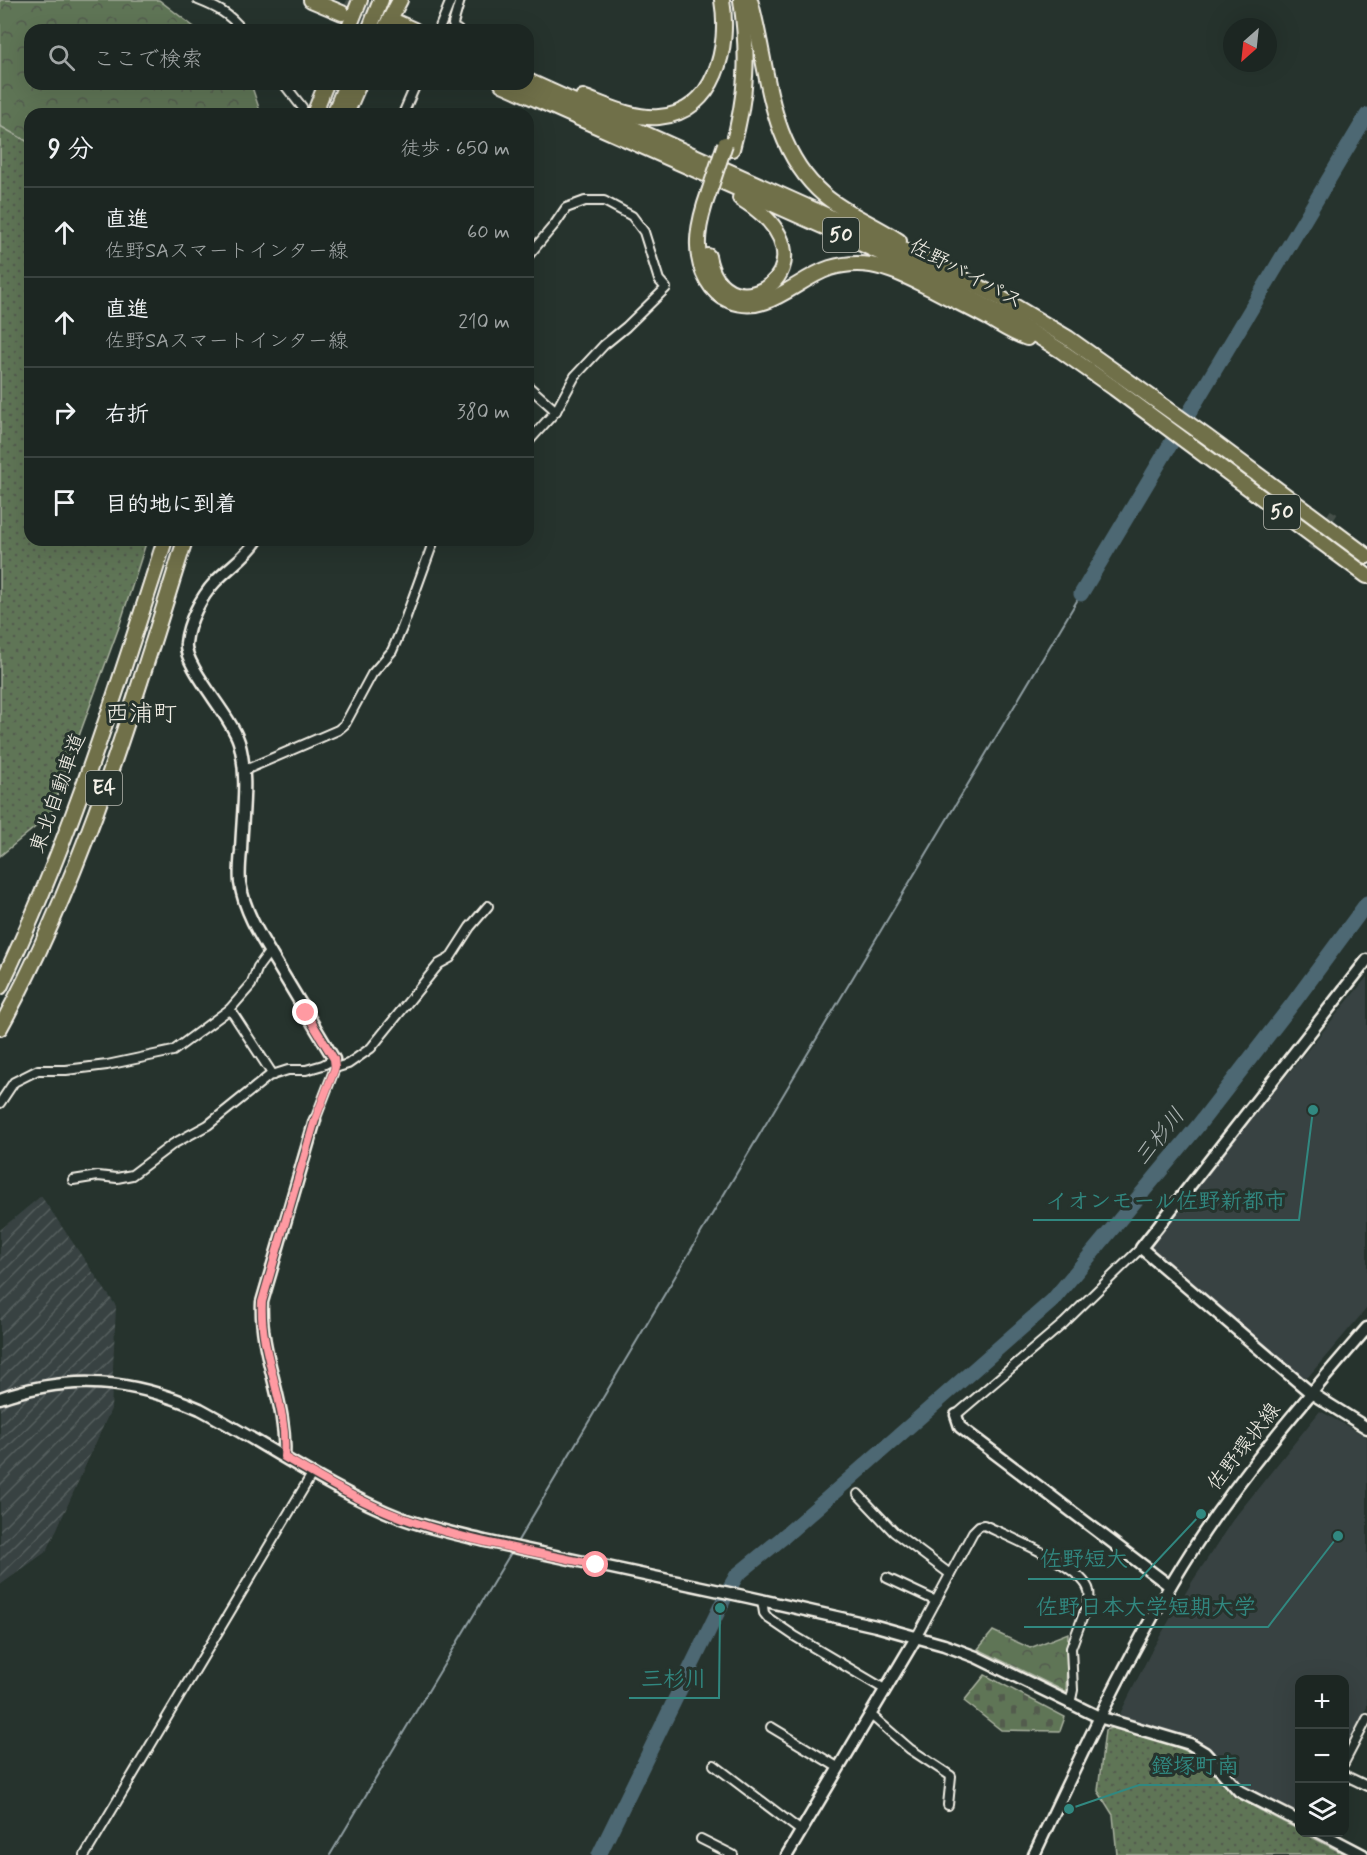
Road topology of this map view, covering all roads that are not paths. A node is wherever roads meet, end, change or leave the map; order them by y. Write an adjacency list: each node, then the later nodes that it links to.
1 (198, 0): 13 (street)
2 (311, 0): 12 (highway)
3 (360, 0): 14 (highway)
4 (381, 0): 15 (highway)
5 (400, 0): 16 (highway)
6 (451, 0): 17 (street)
7 (460, 0): 18 (street)
8 (722, 0): 19 (highway)
9 (730, 0): 33 (highway)
10 (741, 0): 33 (highway)
11 (750, 0): 36 (highway)
12 (345, 4)
13 (237, 24)
14 (350, 24)
15 (371, 24)
16 (391, 24)
17 (441, 24)
18 (453, 24)
19 (534, 83)
20 (534, 83): 36 (highway, 佐野バイパス / 50)
21 (289, 90): 27 (street)
22 (322, 90): 28 (highway)
23 (344, 90): 29 (highway)
24 (356, 90): 30 (highway)
25 (413, 90): 31 (street)
26 (515, 90): 32 (highway, 佐野バイパス / 50)
27 (305, 108)
28 (310, 108)
29 (336, 108)
30 (349, 108)
31 (406, 108)
32 (576, 117): 34 (highway); 37 (highway, 佐野バイパス / 50)
33 (728, 146): 34 (highway, bridge)
34 (713, 194): 37 (highway)
35 (534, 249): 39 (street)
36 (932, 263): 45 (highway, 佐野バイパス / 50)
37 (1060, 350): 46 (highway, 佐野バイパス / 50)
38 (534, 391): 39 (street)
39 (556, 411): 40 (street)
40 (534, 435)
41 (163, 546): 51 (highway, 東北自動車道 / E4)
42 (183, 546): 53 (highway, 東北自動車道 / E4)
43 (252, 546): 47 (street)
44 (432, 546): 47 (street)
45 (1367, 556)
46 (1367, 576)
47 (245, 770): 49 (street)
48 (488, 906): 54 (street)
49 (270, 951): 52 (street); 54 (street)
50 (1367, 960): 59 (street)
51 (0, 987)
52 (230, 1010): 55 (street); 56 (street)
53 (0, 1028)
54 (335, 1064): 55 (street); 57 (street)
55 (273, 1075): 58 (street)
56 (0, 1103)
57 (315, 1120): 65 (street)
58 (73, 1180)
59 (1141, 1248): 61 (street); 63 (street)
60 (1367, 1328): 61 (street, 佐野環状線)
61 (1311, 1393): 64 (street); 70 (street, 佐野環状線)
62 (0, 1398): 65 (street)
63 (956, 1415): 70 (street)
64 (1367, 1428)
65 (284, 1457): 66 (street)
66 (312, 1474): 71 (street); 90 (street)
67 (858, 1494): 68 (street)
68 (950, 1574): 72 (street); 75 (street)
69 (886, 1578): 72 (street)
70 (1170, 1586): 77 (street, 佐野環状線)
71 (762, 1600): 73 (street); 74 (street)
72 (936, 1601): 73 (street)
73 (917, 1636): 74 (street); 75 (street)
74 (886, 1690): 76 (street)
75 (1070, 1704): 77 (street)
76 (871, 1715): 82 (street); 85 (street)
77 (1100, 1717): 86 (street); 93 (street, 佐野環状線)
78 (1366, 1724): 80 (street)
79 (771, 1726): 82 (street)
80 (1349, 1754)
81 (714, 1765): 87 (street)
82 (839, 1768): 87 (street)
83 (1349, 1777): 84 (street)
84 (1367, 1786)
85 (948, 1805)
86 (1295, 1820)
87 (801, 1832): 92 (street)
88 (1327, 1837): 94 (street)
89 (701, 1839): 91 (street)
90 (85, 1855)
91 (733, 1855)
92 (787, 1855)
93 (1034, 1855)
94 (1363, 1855)

